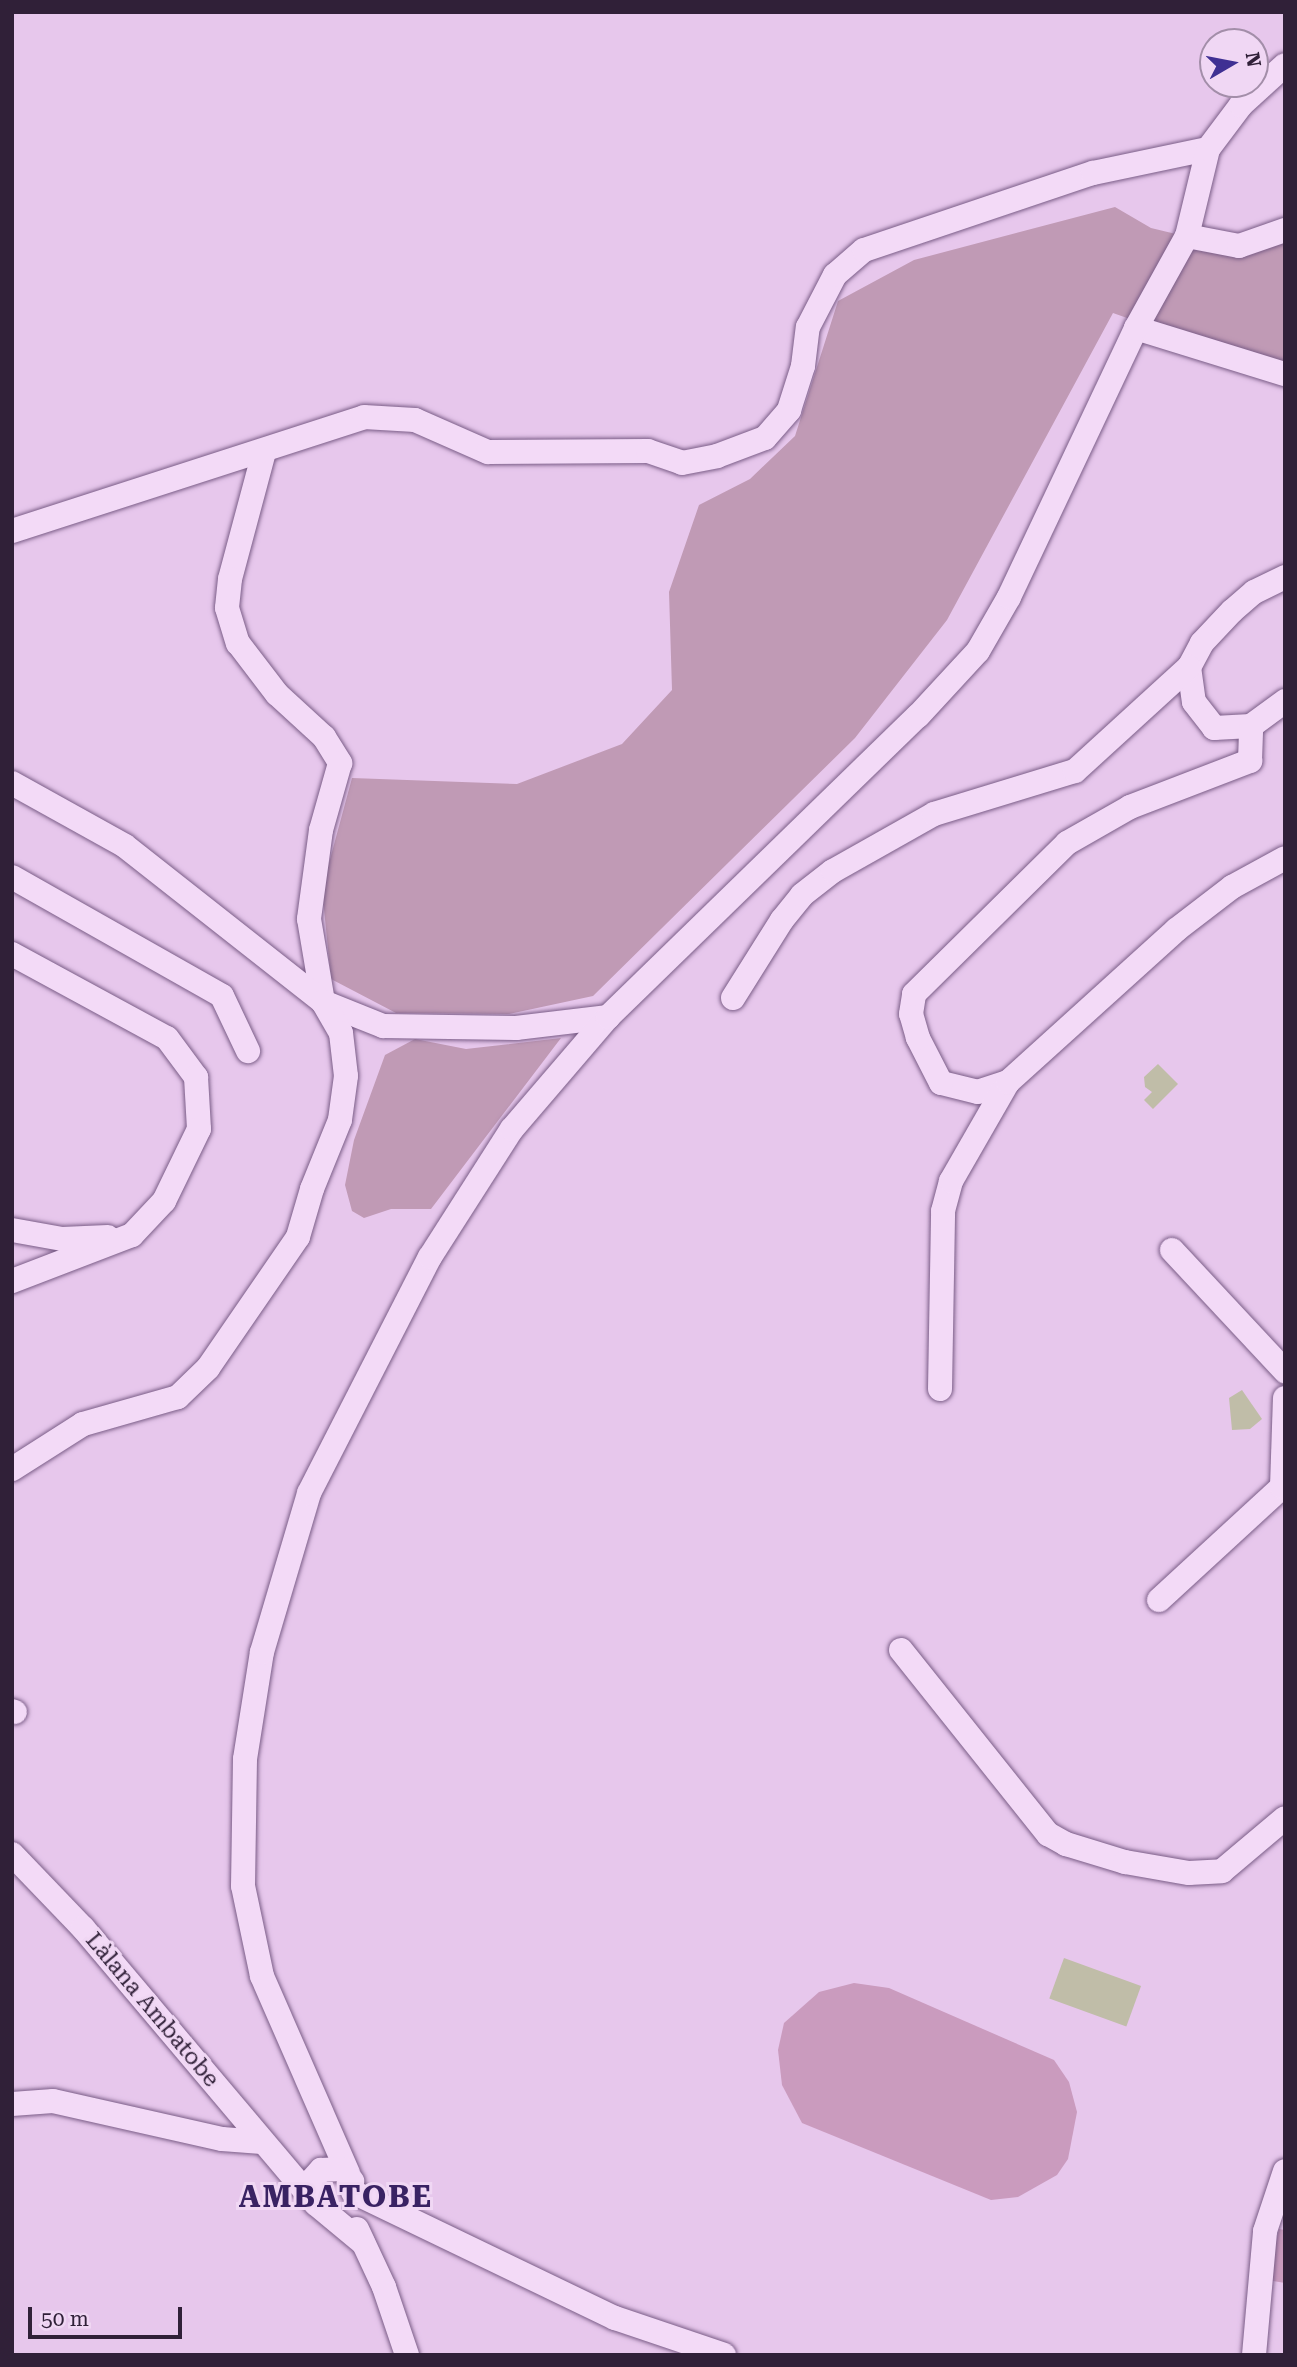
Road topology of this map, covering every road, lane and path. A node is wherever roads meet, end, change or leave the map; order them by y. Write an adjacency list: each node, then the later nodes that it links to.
1 (1285, 65): 2 (street)
2 (1208, 149): 4 (street); 7 (street)
3 (1285, 229): 4 (street)
4 (1187, 236): 5 (street)
5 (1136, 328): 6 (street); 19 (street)
6 (1285, 374)
7 (264, 452): 8 (street); 18 (street)
8 (12, 531)
9 (1285, 577): 10 (street)
10 (1189, 667): 12 (street); 17 (street)
11 (1285, 701): 12 (street)
12 (1251, 726): 21 (street)
13 (12, 782): 18 (street)
14 (1285, 858): 21 (street)
15 (12, 877): 20 (street)
16 (12, 954): 23 (street)
17 (733, 998)
18 (323, 1002): 19 (street); 29 (street)
19 (608, 1017): 36 (street)
20 (248, 1051)
21 (1008, 1082): 27 (street)
22 (12, 1230): 23 (street)
23 (132, 1235): 25 (street)
24 (1172, 1250): 26 (street)
25 (18, 1275)
26 (1285, 1371)
27 (940, 1389)
28 (1285, 1398): 30 (street)
29 (12, 1469)
30 (1283, 1488): 31 (street)
31 (1159, 1600)
32 (901, 1650): 33 (street)
33 (1285, 1818)
34 (12, 1854): 37 (street, Làlana Ambatobe)
35 (12, 2104): 37 (street)
36 (328, 2128): 39 (street); 40 (street)
37 (262, 2142): 39 (street, Làlana Ambatobe)
38 (1285, 2171): 44 (street)
39 (318, 2187): 40 (street, Làlana Ambatobe); 40 (street, Làlana Ambatobe); 41 (street)
40 (350, 2190): 41 (street); 43 (street)
41 (363, 2243): 42 (street)
42 (407, 2355)
43 (724, 2355)
44 (1254, 2355)

